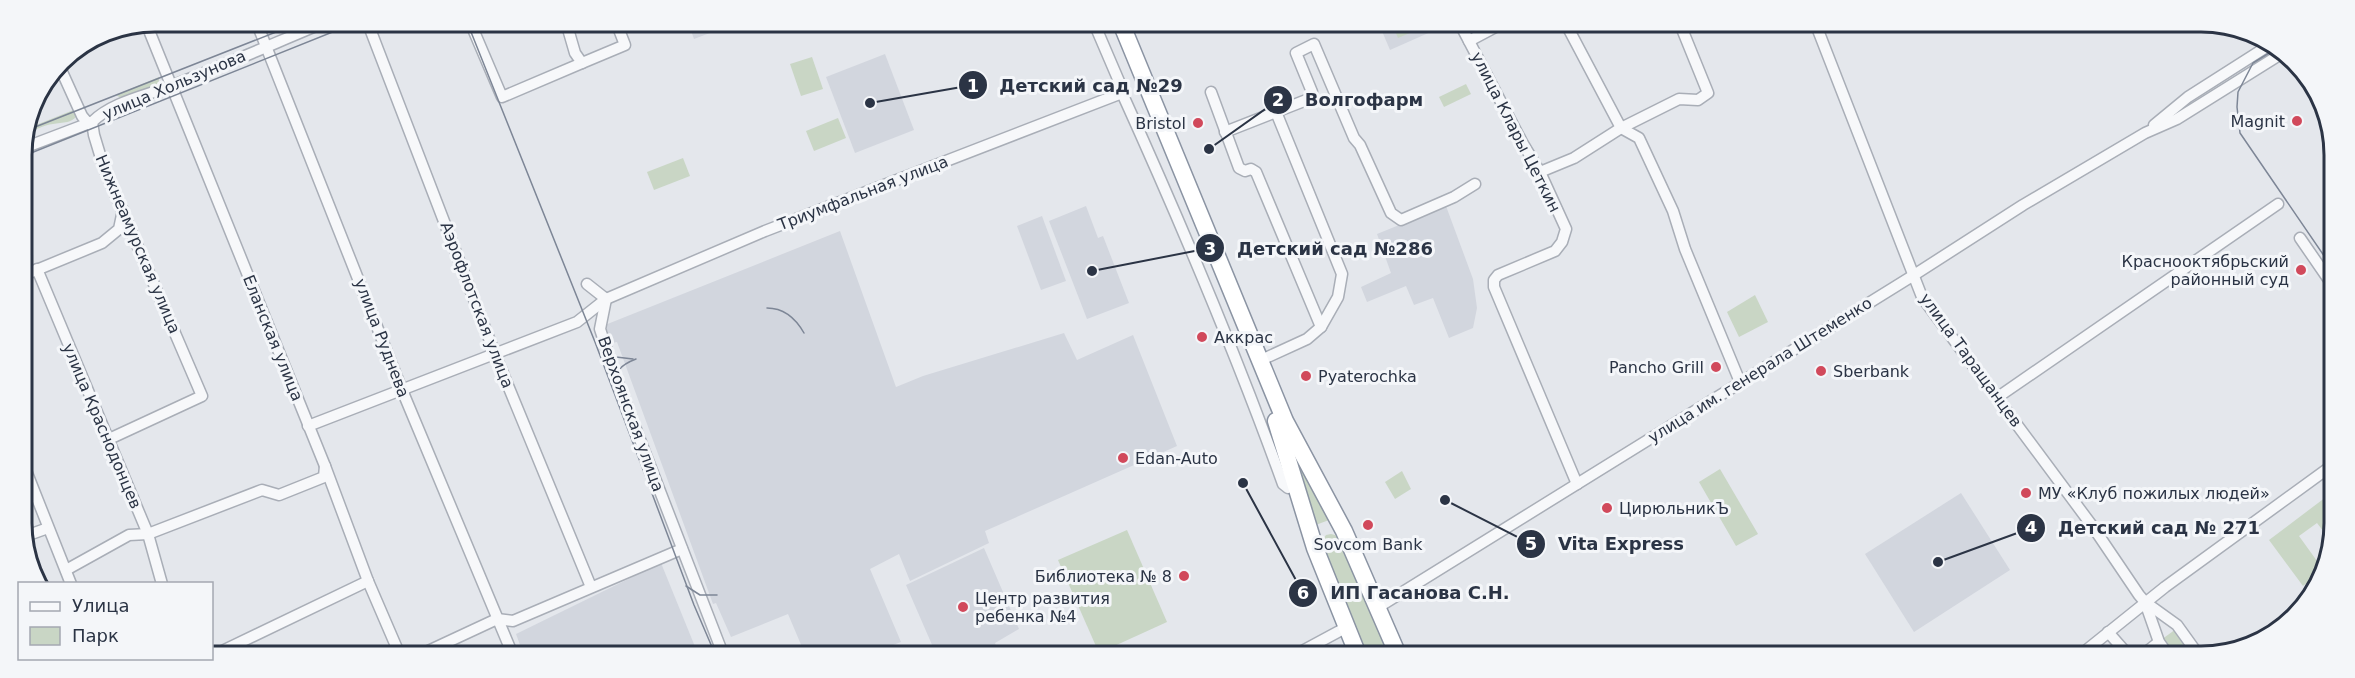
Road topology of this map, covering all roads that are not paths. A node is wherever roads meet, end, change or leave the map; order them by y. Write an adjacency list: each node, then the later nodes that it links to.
1 (150, 32): 22 (street, Еланская улица)
2 (260, 32): 17 (street, улица Руднева)
3 (300, 32): 17 (street, улица Хользунова)
4 (371, 32): 43 (street, Аэрофлотская улица)
5 (474, 32): 20 (street)
6 (570, 32): 20 (street)
7 (620, 32): 20 (street)
8 (1098, 32): 23 (street)
9 (1116, 32): 59 (highway)
10 (1125, 32): 44 (highway)
11 (1464, 32): 16 (street, улица Клары Цеткин)
12 (1486, 32): 16 (street)
13 (1570, 32): 27 (street)
14 (1683, 32): 27 (street)
15 (1819, 32): 38 (street, улица Таращанцев)
16 (1469, 41): 31 (street, улица Клары Цеткин)
17 (266, 46): 22 (street, улица Хользунова); 46 (street, улица Руднева)
18 (2263, 49): 29 (street, улица им. генерала Штеменко)
19 (2275, 57): 29 (street, улица им. генерала Штеменко)
20 (582, 63)
21 (63, 74): 26 (street, Нижнеамурская улица)
22 (171, 86): 26 (street, улица Хользунова); 48 (street, Еланская улица)
23 (1124, 87): 41 (street, Триумфальная улица); 54 (street)
24 (1211, 93): 28 (street)
25 (1276, 112): 28 (street); 32 (street); 42 (street)
26 (92, 122): 30 (street, улица Хользунова); 34 (street, Нижнеамурская улица)
27 (1621, 128): 31 (street); 45 (street)
28 (1225, 132): 42 (street)
29 (2145, 133): 38 (street, улица им. генерала Штеменко)
30 (32, 145)
31 (1540, 172): 52 (street, улица Клары Цеткин)
32 (1475, 184)
33 (2278, 204): 47 (street)
34 (123, 209): 36 (street); 49 (street, Нижнеамурская улица)
35 (2300, 238): 37 (street)
36 (32, 271)
37 (2324, 273)
38 (1914, 275): 45 (street, улица им. генерала Штеменко); 47 (street, улица Таращанцев)
39 (32, 281): 49 (street, улица Краснодонцев)
40 (587, 284): 41 (street)
41 (606, 299): 43 (street, Триумфальная улица); 60 (street, Верхоянская улица)
42 (1321, 327): 44 (street)
43 (495, 354): 46 (street, Триумфальная улица); 65 (street, Аэрофлотская улица)
44 (1259, 361): 56 (highway)
45 (1740, 382): 52 (street, улица им. генерала Штеменко)
46 (402, 390): 48 (street, Триумфальная улица); 68 (street, улица Руднева)
47 (1998, 398): 66 (street, улица Таращанцев)
48 (308, 426): 50 (street, Еланская улица)
49 (107, 440): 58 (street, улица Краснодонцев)
50 (325, 466): 58 (street); 62 (street, Еланская улица)
51 (2324, 471): 66 (street)
52 (1577, 483): 67 (street, улица им. генерала Штеменко)
53 (32, 486): 55 (street)
54 (1288, 488)
55 (48, 528): 57 (street); 61 (street)
56 (1344, 531): 59 (highway); 67 (highway)
57 (32, 534)
58 (148, 534): 61 (street); 64 (street, улица Краснодонцев)
59 (1315, 548): 69 (highway)
60 (682, 549): 65 (street); 76 (street, Верхоянская улица)
61 (66, 570): 63 (street)
62 (368, 581): 72 (street); 73 (street, Еланская улица)
63 (70, 582)
64 (161, 582)
65 (591, 587): 68 (street)
66 (2145, 602): 70 (street); 71 (street, улица Таращанцев); 84 (street, улица Таращанцев)
67 (1377, 608): 79 (highway)
68 (497, 619): 74 (street); 75 (street, улица Руднева)
69 (1347, 627): 77 (street); 78 (highway)
70 (2109, 632): 80 (street); 81 (street)
71 (2159, 642): 82 (street); 83 (street, улица Таращанцев)
72 (233, 646)
73 (396, 646)
74 (439, 646)
75 (509, 646)
76 (720, 646)
77 (1312, 646)
78 (1354, 646)
79 (1394, 646)
80 (2092, 646)
81 (2121, 646)
82 (2154, 646)
83 (2162, 646)
84 (2192, 646)

